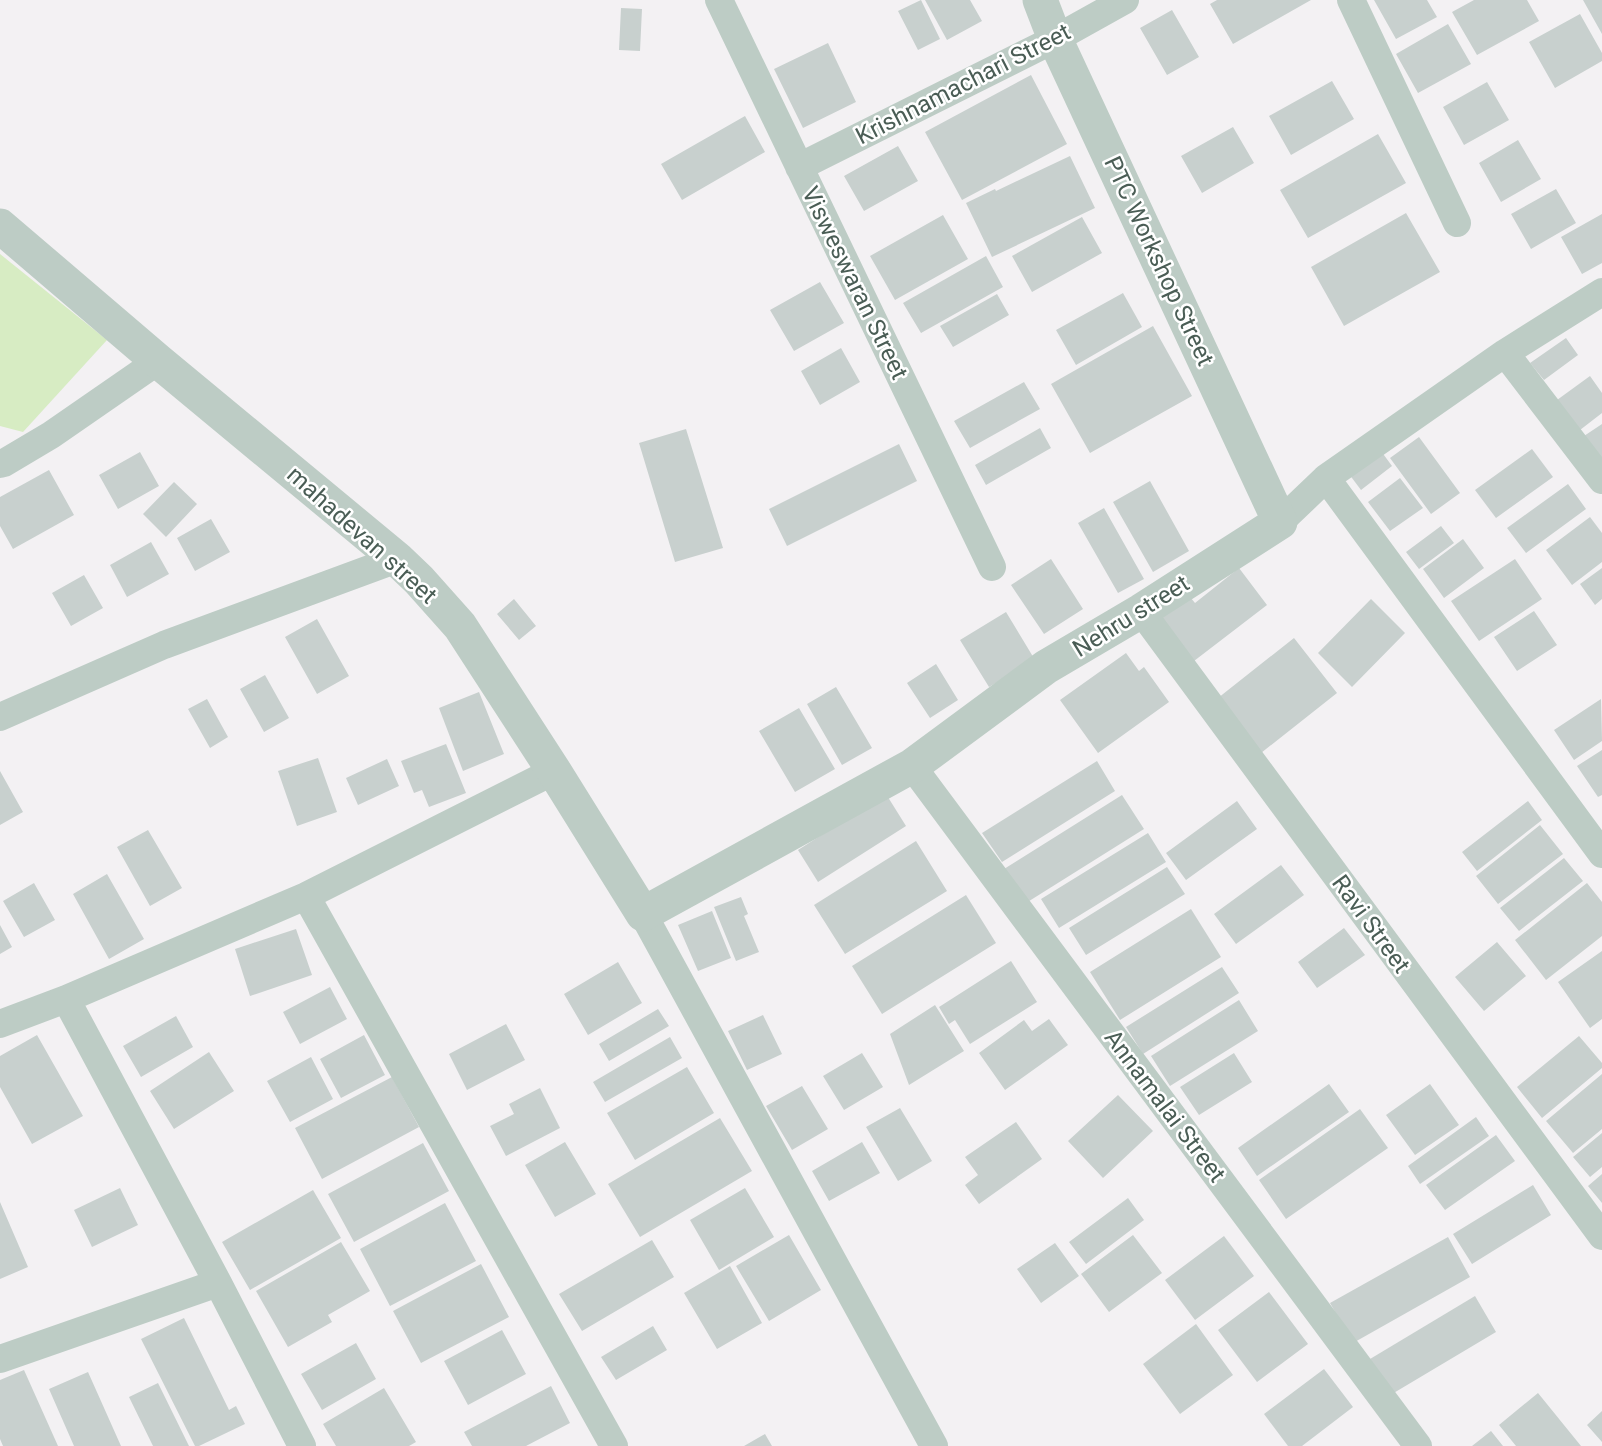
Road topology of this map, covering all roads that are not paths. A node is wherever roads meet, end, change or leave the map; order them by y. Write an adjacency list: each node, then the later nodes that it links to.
1 (719, 0): 6 (street, Visweswaran Street)
2 (1040, 0): 5 (street, PTC Workshop Street)
3 (1125, 0): 5 (street, Krishnamachari Street)
4 (1352, 0): 7 (street)
5 (1055, 39): 6 (street, Krishnamachari Street); 15 (street, PTC Workshop Street)
6 (799, 167): 17 (street, Visweswaran Street)
7 (1457, 223)
8 (0, 226): 11 (street, mahadevan street)
9 (1602, 292): 10 (street, Nehru street)
10 (1505, 353): 13 (street, Nehru street); 14 (street)
11 (158, 360): 12 (street); 16 (street, mahadevan street)
12 (0, 464)
13 (1326, 478): 15 (street, Nehru street); 22 (street)
14 (1602, 480)
15 (1280, 522): 18 (street, Nehru street)
16 (397, 559): 19 (street); 21 (street, mahadevan street)
17 (992, 567)
18 (1141, 611): 20 (street, Nehru street); 27 (street, Ravi Street)
19 (0, 717)
20 (912, 766): 24 (street, Nehru street); 33 (street, Annamalai Street)
21 (554, 771): 23 (street); 24 (street, mahadevan street)
22 (1602, 854)
23 (306, 896): 25 (street); 31 (street)
24 (643, 914): 32 (street)
25 (66, 999): 26 (street); 28 (street)
26 (0, 1024)
27 (1602, 1236)
28 (218, 1283): 29 (street); 30 (street)
29 (0, 1359)
30 (302, 1446)
31 (614, 1446)
32 (934, 1446)
33 (1418, 1446)

